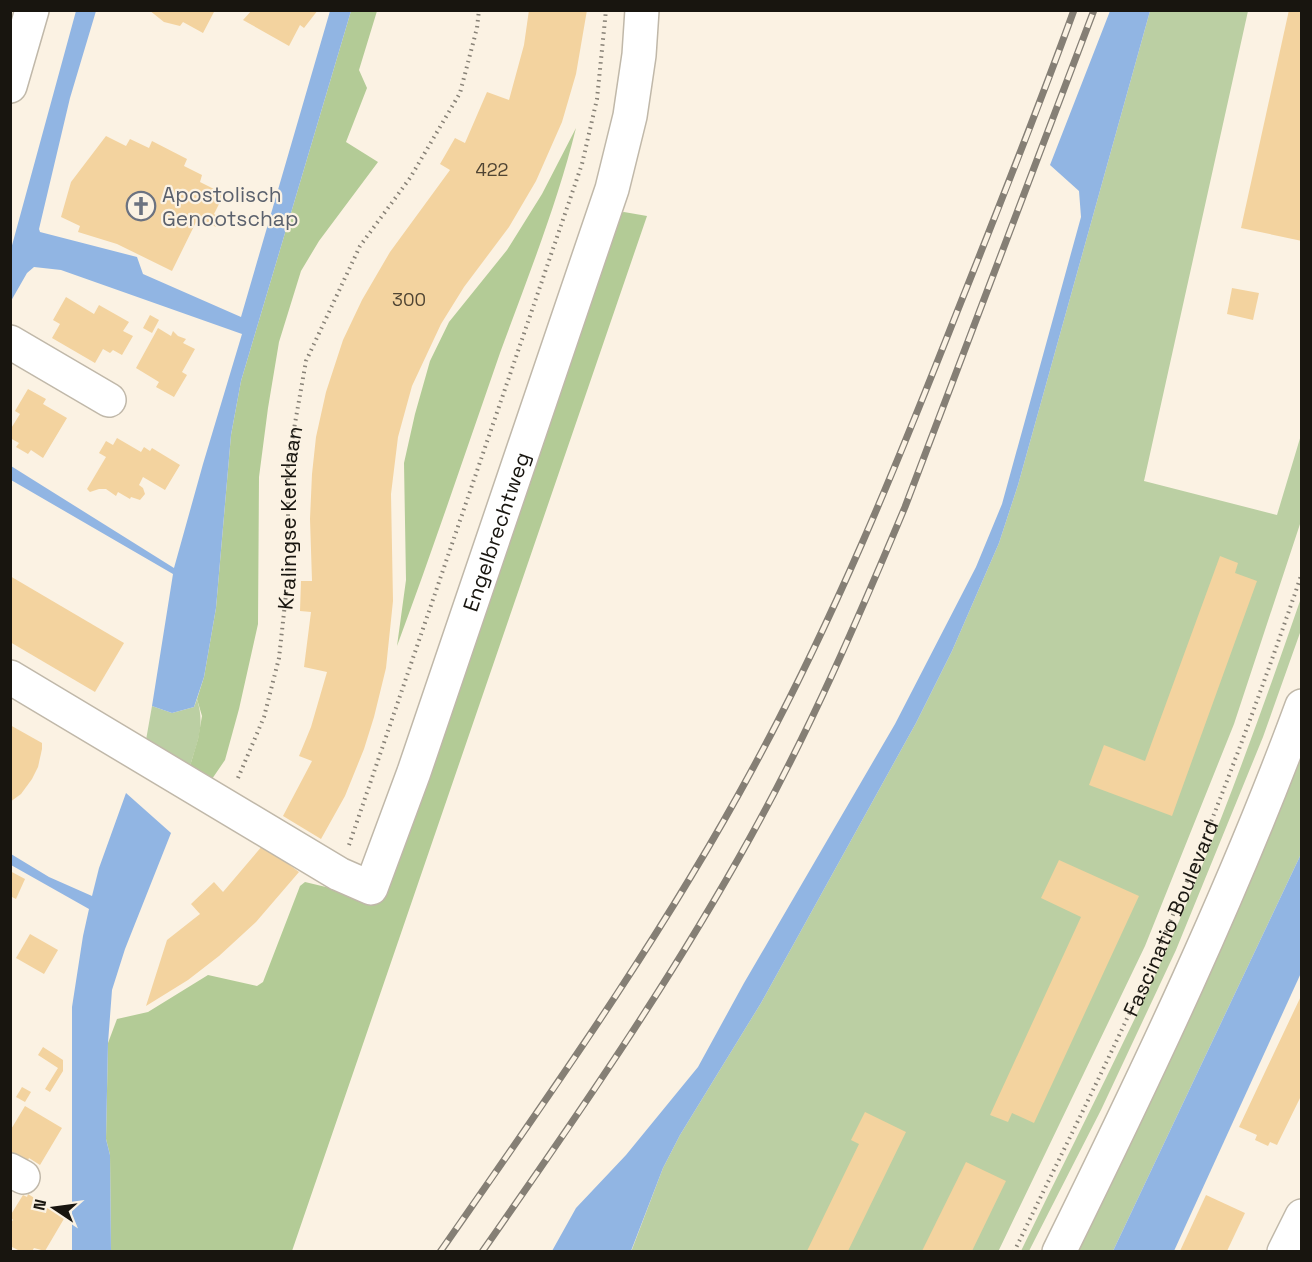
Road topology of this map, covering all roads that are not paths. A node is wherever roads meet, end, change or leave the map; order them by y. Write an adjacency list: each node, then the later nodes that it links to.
1 (32, 10): 3 (street)
2 (642, 10): 6 (street, Engelbrechtweg)
3 (10, 86)
4 (10, 342): 5 (street)
5 (109, 400)
6 (10, 677)
7 (1302, 706): 9 (street, Fascinatio Boulevard)
8 (1302, 1216): 10 (street)
9 (1059, 1251)
10 (1284, 1251)

